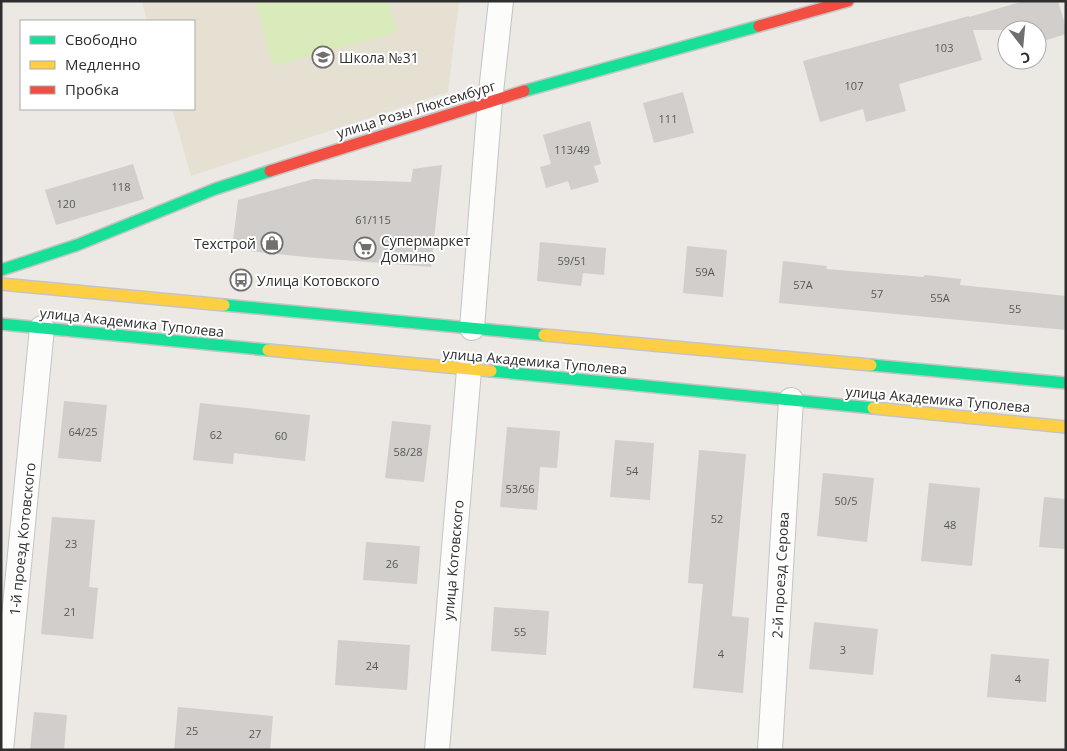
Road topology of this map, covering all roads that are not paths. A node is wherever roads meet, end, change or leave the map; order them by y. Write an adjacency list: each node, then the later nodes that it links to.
1 (501, 1): 3 (street)
2 (848, 1): 3 (main road, улица Розы Люксембург)
3 (490, 101): 4 (main road, улица Розы Люксембург); 8 (street)
4 (1, 270)
5 (1, 284): 8 (main road, улица Академика Туполева)
6 (1, 324): 7 (main road, улица Академика Туполева)
7 (42, 328): 9 (main road, улица Академика Туполева); 13 (street, 1-й проезд Котовского)
8 (472, 328): 10 (main road, улица Академика Туполева)
9 (469, 370): 11 (main road, улица Академика Туполева); 14 (street, улица Котовского)
10 (1066, 383)
11 (791, 400): 12 (main road, улица Академика Туполева); 15 (street, 2-й проезд Серова)
12 (1066, 427)
13 (1, 750)
14 (437, 750)
15 (770, 750)

